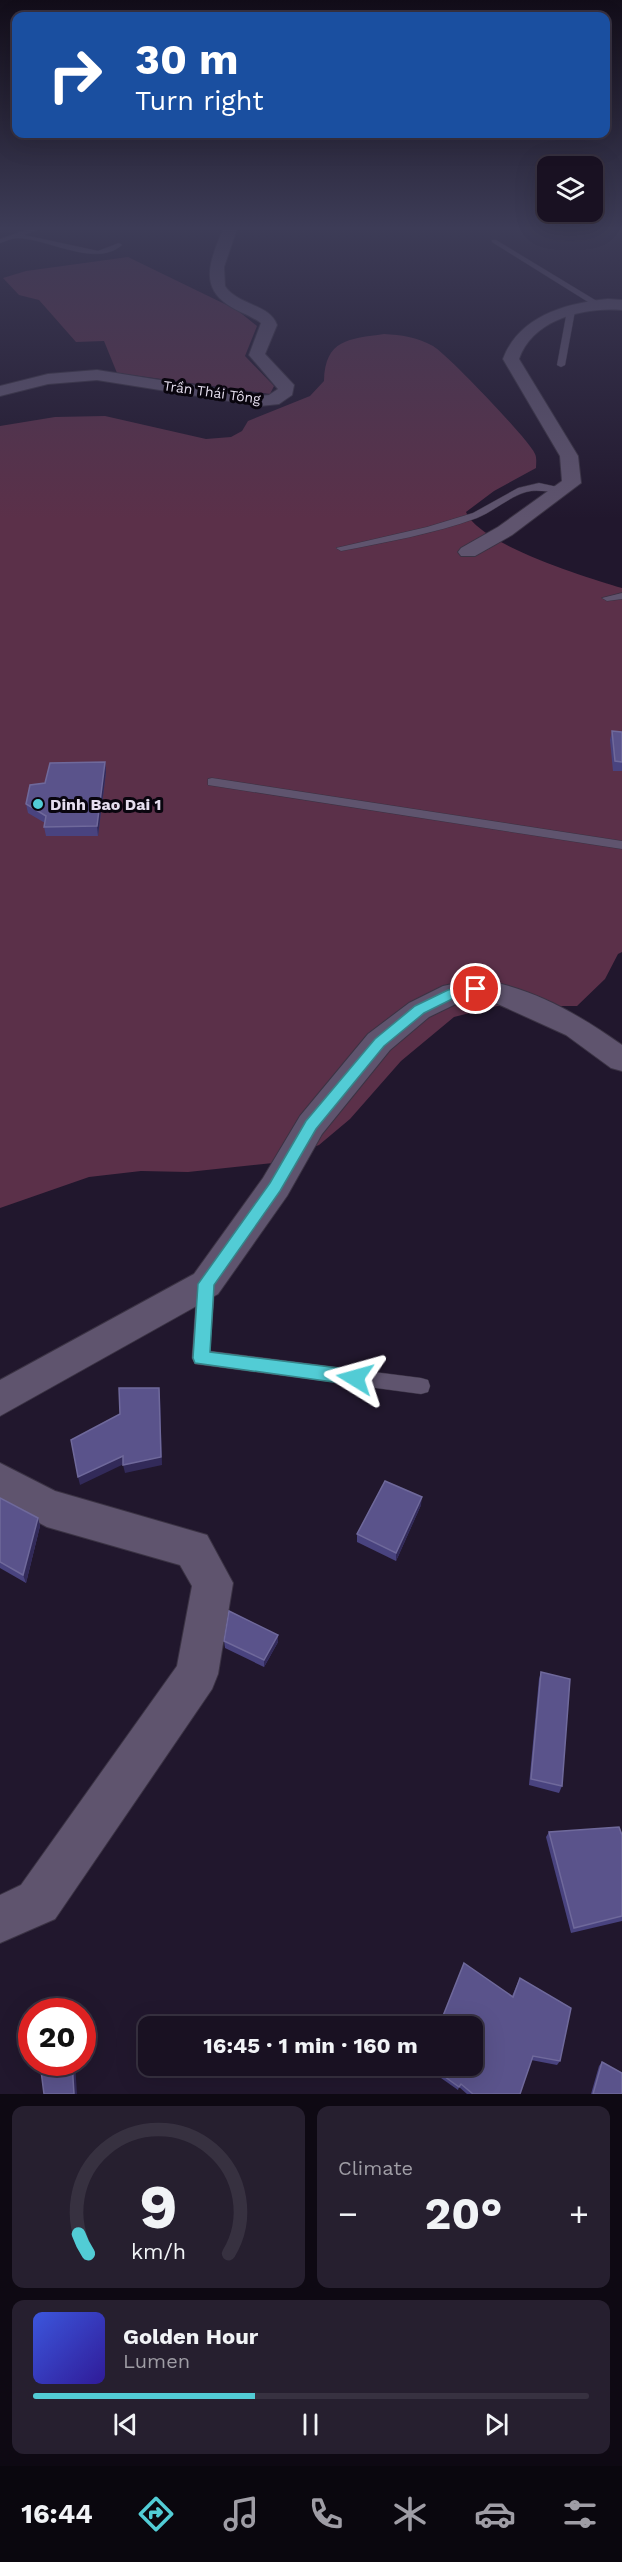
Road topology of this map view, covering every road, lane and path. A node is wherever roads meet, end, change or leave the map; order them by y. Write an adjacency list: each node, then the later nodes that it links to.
1 (269, 324): 5 (street, Trần Thái Tông)
2 (541, 324): 6 (street)
3 (571, 324): 4 (lane)
4 (561, 365)
5 (0, 391)
6 (562, 489): 7 (lane); 8 (street)
7 (341, 548)
8 (468, 552)
9 (622, 596): 10 (lane)
10 (608, 598)
11 (212, 782): 12 (lane)
12 (622, 845)
13 (622, 1060): 14 (street)
14 (206, 1284): 15 (lane); 16 (street)
15 (421, 1386)
16 (0, 1399)
17 (0, 1481): 18 (street)
18 (0, 1919)

